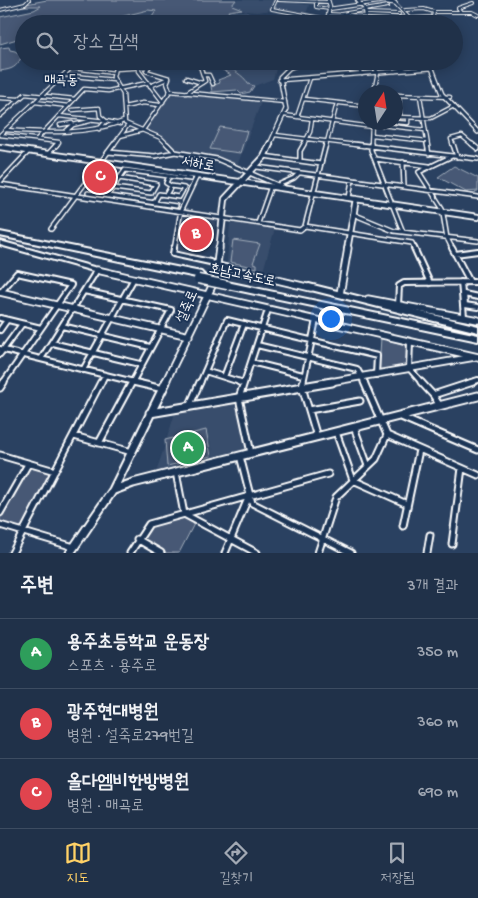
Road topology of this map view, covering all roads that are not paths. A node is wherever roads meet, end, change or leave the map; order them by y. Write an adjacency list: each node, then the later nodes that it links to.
1 (29, 0): 21 (street)
2 (277, 0): 3 (street); 31 (street)
3 (287, 0): 4 (street)
4 (295, 0): 6 (street)
5 (367, 0): 10 (street)
6 (302, 1): 7 (street)
7 (310, 1): 8 (street)
8 (318, 1): 9 (street); 26 (street)
9 (328, 1): 26 (street)
10 (358, 1): 16 (street)
11 (393, 1): 14 (main road); 37 (street)
12 (466, 1): 13 (street)
13 (469, 2): 15 (street); 25 (street)
14 (387, 3): 16 (street); 17 (street); 29 (street)
15 (473, 3)
16 (362, 5): 19 (street); 20 (street)
17 (380, 7): 18 (street); 28 (street)
18 (373, 8): 20 (street); 27 (street)
19 (339, 9): 26 (street); 26 (street)
20 (365, 9): 23 (street); 36 (street)
21 (0, 10)
22 (405, 10): 24 (street)
23 (357, 11): 34 (street); 35 (street)
24 (434, 12): 25 (street)
25 (462, 12): 38 (street)
26 (328, 13): 32 (street); 33 (street); 34 (street)
27 (376, 14): 28 (street); 36 (street)
28 (384, 14): 29 (street)
29 (395, 14): 30 (street)
30 (399, 14)
31 (303, 15)
32 (324, 15)
33 (333, 15)
34 (341, 15)
35 (356, 15)
36 (366, 15)
37 (407, 15)
38 (478, 15)
39 (69, 70): 55 (street)
40 (92, 70): 50 (street)
41 (115, 70): 52 (street)
42 (139, 70): 61 (street)
43 (147, 70): 57 (street)
44 (202, 70): 53 (street)
45 (286, 70): 60 (street)
46 (359, 70): 54 (street)
47 (407, 70): 49 (street)
48 (433, 70): 72 (street)
49 (395, 71): 51 (street)
50 (105, 72): 52 (street); 56 (street)
51 (378, 72): 54 (street); 64 (street)
52 (114, 73): 56 (street)
53 (203, 74): 62 (street); 63 (street)
54 (362, 74): 59 (street)
55 (64, 75): 56 (street); 70 (street)
56 (114, 78): 66 (street)
57 (169, 78): 65 (street); 67 (street)
58 (186, 78): 62 (street)
59 (310, 78): 60 (street); 77 (street)
60 (279, 80): 79 (street, 설죽로)
61 (147, 83): 65 (street); 66 (street)
62 (202, 83): 68 (street)
63 (213, 84)
64 (375, 85)
65 (150, 86): 80 (street)
66 (120, 89): 76 (street); 85 (street)
67 (170, 91): 68 (street); 80 (street)
68 (186, 93): 79 (street)
69 (403, 95): 71 (street)
70 (42, 96): 75 (street); 76 (street); 78 (street)
71 (420, 96): 72 (street); 95 (street)
72 (444, 97): 73 (street); 84 (street)
73 (450, 97)
74 (0, 98): 75 (street)
75 (19, 98): 88 (street)
76 (75, 99): 83 (street)
77 (304, 99): 81 (street); 90 (street)
78 (35, 102): 83 (street); 107 (street)
79 (286, 102): 87 (street, 설죽로)
80 (162, 103): 85 (street); 108 (street)
81 (336, 103): 82 (street); 97 (street)
82 (358, 105)
83 (68, 106): 89 (street)
84 (454, 106): 95 (street); 112 (street)
85 (124, 107): 96 (street)
86 (72, 110): 98 (street)
87 (284, 115): 90 (street); 116 (street, 설죽로)
88 (0, 116)
89 (59, 116): 98 (street); 113 (street)
90 (297, 116): 94 (street)
91 (403, 117): 93 (street)
92 (72, 118): 100 (street)
93 (408, 118): 95 (street); 99 (street)
94 (312, 119): 97 (street); 119 (street)
95 (424, 119): 110 (street)
96 (124, 121): 101 (street); 104 (street)
97 (332, 121): 102 (street); 120 (street)
98 (105, 122): 100 (street); 101 (street); 106 (street)
99 (403, 123)
100 (72, 124): 103 (street); 111 (street)
101 (120, 124): 106 (street)
102 (358, 124)
103 (60, 125)
104 (128, 125): 108 (street); 117 (street)
105 (403, 128): 110 (street)
106 (100, 129): 111 (street)
107 (6, 130): 113 (street); 115 (street)
108 (144, 130): 117 (street); 127 (street)
109 (372, 130): 114 (street)
110 (425, 130): 121 (street)
111 (66, 131): 113 (street)
112 (478, 132)
113 (42, 134): 118 (street)
114 (372, 134): 121 (street); 123 (street)
115 (0, 135): 118 (street)
116 (275, 135): 119 (street); 130 (street, 설죽로)
117 (120, 136): 126 (street)
118 (37, 139): 128 (street)
119 (306, 139): 120 (street); 135 (street)
120 (326, 141): 123 (street); 138 (street)
121 (427, 141): 129 (street)
122 (0, 147): 125 (street, 서하로)
123 (371, 147): 129 (street); 133 (street)
124 (478, 149): 132 (street)
125 (29, 151): 128 (street, 서하로); 153 (street)
126 (108, 152): 127 (street); 136 (street)
127 (176, 152): 141 (street)
128 (48, 154): 136 (street, 서하로)
129 (428, 154): 131 (street)
130 (264, 156): 135 (street); 140 (street, 설죽로)
131 (452, 156): 132 (street); 139 (street)
132 (457, 157): 134 (street)
133 (374, 159): 137 (street); 154 (street)
134 (478, 159)
135 (300, 161): 138 (street)
136 (101, 162): 145 (street, 서하로); 148 (street)
137 (403, 162): 139 (street); 159 (street)
138 (320, 164): 143 (street)
139 (431, 166): 161 (street)
140 (256, 167): 141 (street, 설죽로); 142 (street)
141 (250, 172): 152 (street, 설죽로); 155 (street)
142 (299, 173): 143 (street); 155 (street)
143 (318, 175): 150 (street); 164 (street)
144 (169, 176): 146 (street); 147 (street); 157 (street)
145 (198, 176): 149 (street, 서하로); 174 (street)
146 (119, 178): 156 (street); 156 (street)
147 (190, 179)
148 (88, 180): 151 (street); 165 (street)
149 (217, 180): 152 (street, 서하로); 162 (street)
150 (352, 180): 154 (street); 169 (street)
151 (103, 182): 156 (street)
152 (240, 182): 158 (street, 서하로); 162 (street, 설죽로)
153 (0, 183): 165 (street)
154 (384, 184): 159 (street); 172 (street)
155 (278, 185): 160 (street)
156 (114, 186): 167 (street)
157 (171, 186): 166 (street); 166 (street)
158 (271, 186): 160 (street, 서하로); 179 (street)
159 (404, 186): 161 (street)
160 (284, 188): 164 (street, 서하로)
161 (432, 190): 168 (street); 175 (street)
162 (231, 191): 177 (street, 설죽로)
163 (88, 193): 167 (street)
164 (313, 193): 169 (street, 서하로); 180 (street)
165 (76, 195): 174 (street); 181 (street)
166 (166, 195): 171 (street)
167 (107, 196): 171 (street)
168 (478, 197)
169 (349, 198): 170 (street, 서하로)
170 (356, 199): 172 (street, 서하로); 176 (street)
171 (154, 203): 173 (street)
172 (392, 204): 175 (street, 서하로); 182 (street)
173 (176, 206)
174 (181, 210): 177 (street); 190 (street)
175 (443, 211): 178 (street, 서하로); 185 (street)
176 (354, 214): 182 (street); 183 (street)
177 (222, 217): 179 (street); 190 (street, 설죽로)
178 (478, 217)
179 (258, 223): 180 (street)
180 (305, 226): 183 (street)
181 (51, 230)
182 (403, 232): 185 (street)
183 (351, 233): 197 (street); 201 (street)
184 (0, 236): 196 (highway, 호남고속도로, bridge)
185 (447, 238): 186 (street); 189 (street)
186 (478, 241)
187 (0, 243): 191 (highway)
188 (478, 251): 189 (street)
189 (456, 254): 194 (street)
190 (218, 266): 198 (street); 202 (street, 설죽로)
191 (97, 270): 192 (street); 199 (street)
192 (133, 280): 202 (street); 204 (street)
193 (461, 282): 194 (street); 197 (street); 210 (street)
194 (470, 282): 195 (street)
195 (478, 282)
196 (228, 283): 224 (highway, 호남고속도로); 227 (highway, 호남고속도로)
197 (430, 283): 206 (street)
198 (308, 288): 201 (street); 222 (highway)
199 (84, 291): 204 (street); 208 (street)
200 (1, 292): 205 (street); 205 (street)
201 (340, 294): 206 (street)
202 (206, 297): 209 (street); 226 (street, 설죽로)
203 (478, 297): 207 (street)
204 (122, 299): 212 (street); 220 (street)
205 (57, 305): 208 (street); 219 (street)
206 (398, 305): 210 (street)
207 (478, 308)
208 (73, 309): 212 (street); 218 (street)
209 (268, 310): 214 (street); 221 (street)
210 (464, 317): 215 (street)
211 (0, 318): 213 (street)
212 (112, 318): 220 (street); 225 (street)
213 (7, 320): 216 (street); 223 (street)
214 (316, 320): 228 (street); 230 (street)
215 (478, 320)
216 (22, 324): 219 (street); 233 (street)
217 (244, 324): 221 (street); 243 (street); 248 (street)
218 (62, 326): 225 (street); 229 (street)
219 (41, 328): 235 (street)
220 (160, 329): 226 (street); 232 (street)
221 (262, 329): 228 (street); 231 (street)
222 (478, 329)
223 (0, 330)
224 (478, 334)
225 (102, 336): 232 (street); 234 (street)
226 (189, 336): 254 (street, 설죽로)
227 (478, 338)
228 (312, 340): 236 (street); 244 (street)
229 (52, 342): 234 (street); 238 (street)
230 (410, 342): 237 (street); 241 (street)
231 (257, 345): 236 (street); 239 (street)
232 (150, 347): 240 (street)
233 (1, 351): 235 (street)
234 (93, 353): 240 (street); 242 (street)
235 (23, 355): 238 (street); 253 (street)
236 (308, 357): 246 (street); 247 (street)
237 (478, 357): 241 (street)
238 (41, 359): 242 (street)
239 (251, 362): 246 (street); 251 (street)
240 (140, 364): 250 (street)
241 (409, 368): 244 (street); 255 (street)
242 (83, 370): 245 (street)
243 (205, 371): 248 (street); 260 (street)
244 (376, 374): 247 (street)
245 (105, 375): 250 (street); 268 (street)
246 (303, 375): 252 (street)
247 (362, 376): 252 (street); 264 (street)
248 (224, 377): 251 (street)
249 (478, 380): 255 (street)
250 (131, 382): 254 (street); 270 (street)
251 (243, 383): 257 (street)
252 (302, 387): 257 (street); 261 (street)
253 (0, 388)
254 (163, 389): 262 (street, 설죽로)
255 (433, 395): 259 (street)
256 (478, 396): 259 (street)
257 (240, 398): 260 (street); 274 (street)
258 (360, 401): 261 (street)
259 (440, 406): 263 (street)
260 (190, 407): 262 (street)
261 (310, 410): 269 (street)
262 (150, 414): 273 (street, 설죽로)
263 (399, 416): 264 (street); 272 (street)
264 (380, 420): 265 (street); 267 (street)
265 (354, 427): 266 (street); 278 (street)
266 (336, 432): 269 (street); 284 (street)
267 (387, 435): 271 (street); 278 (street)
268 (74, 436): 270 (street); 280 (street)
269 (317, 437): 274 (street)
270 (99, 443): 273 (street)
271 (419, 450): 279 (street); 285 (street)
272 (478, 450)
273 (133, 452): 286 (street, 설죽로)
274 (251, 453): 275 (street)
275 (240, 456): 281 (street); 287 (street)
276 (1, 457): 277 (street)
277 (28, 464): 280 (street); 289 (street)
278 (368, 466): 284 (street)
279 (462, 468): 283 (street); 298 (street)
280 (55, 472): 293 (street)
281 (176, 472): 286 (street); 290 (street)
282 (328, 474): 287 (street)
283 (478, 475)
284 (353, 480): 288 (street); 295 (street)
285 (412, 481): 288 (street)
286 (113, 490): 299 (street, 설죽로)
287 (249, 496): 290 (street); 295 (street); 296 (street)
288 (407, 504): 292 (street)
289 (0, 513)
290 (184, 514): 296 (street); 297 (street)
291 (0, 525): 293 (street, 설죽로)
292 (403, 526)
293 (23, 532): 299 (street, 설죽로); 300 (street)
294 (430, 535): 307 (street)
295 (323, 538): 305 (street); 306 (street)
296 (231, 539): 303 (street); 304 (street)
297 (138, 540): 301 (street); 302 (street)
298 (452, 544)
299 (72, 550)
300 (12, 553)
301 (130, 553)
302 (161, 553)
303 (225, 553)
304 (257, 553)
305 (318, 553)
306 (351, 553)
307 (427, 553)

